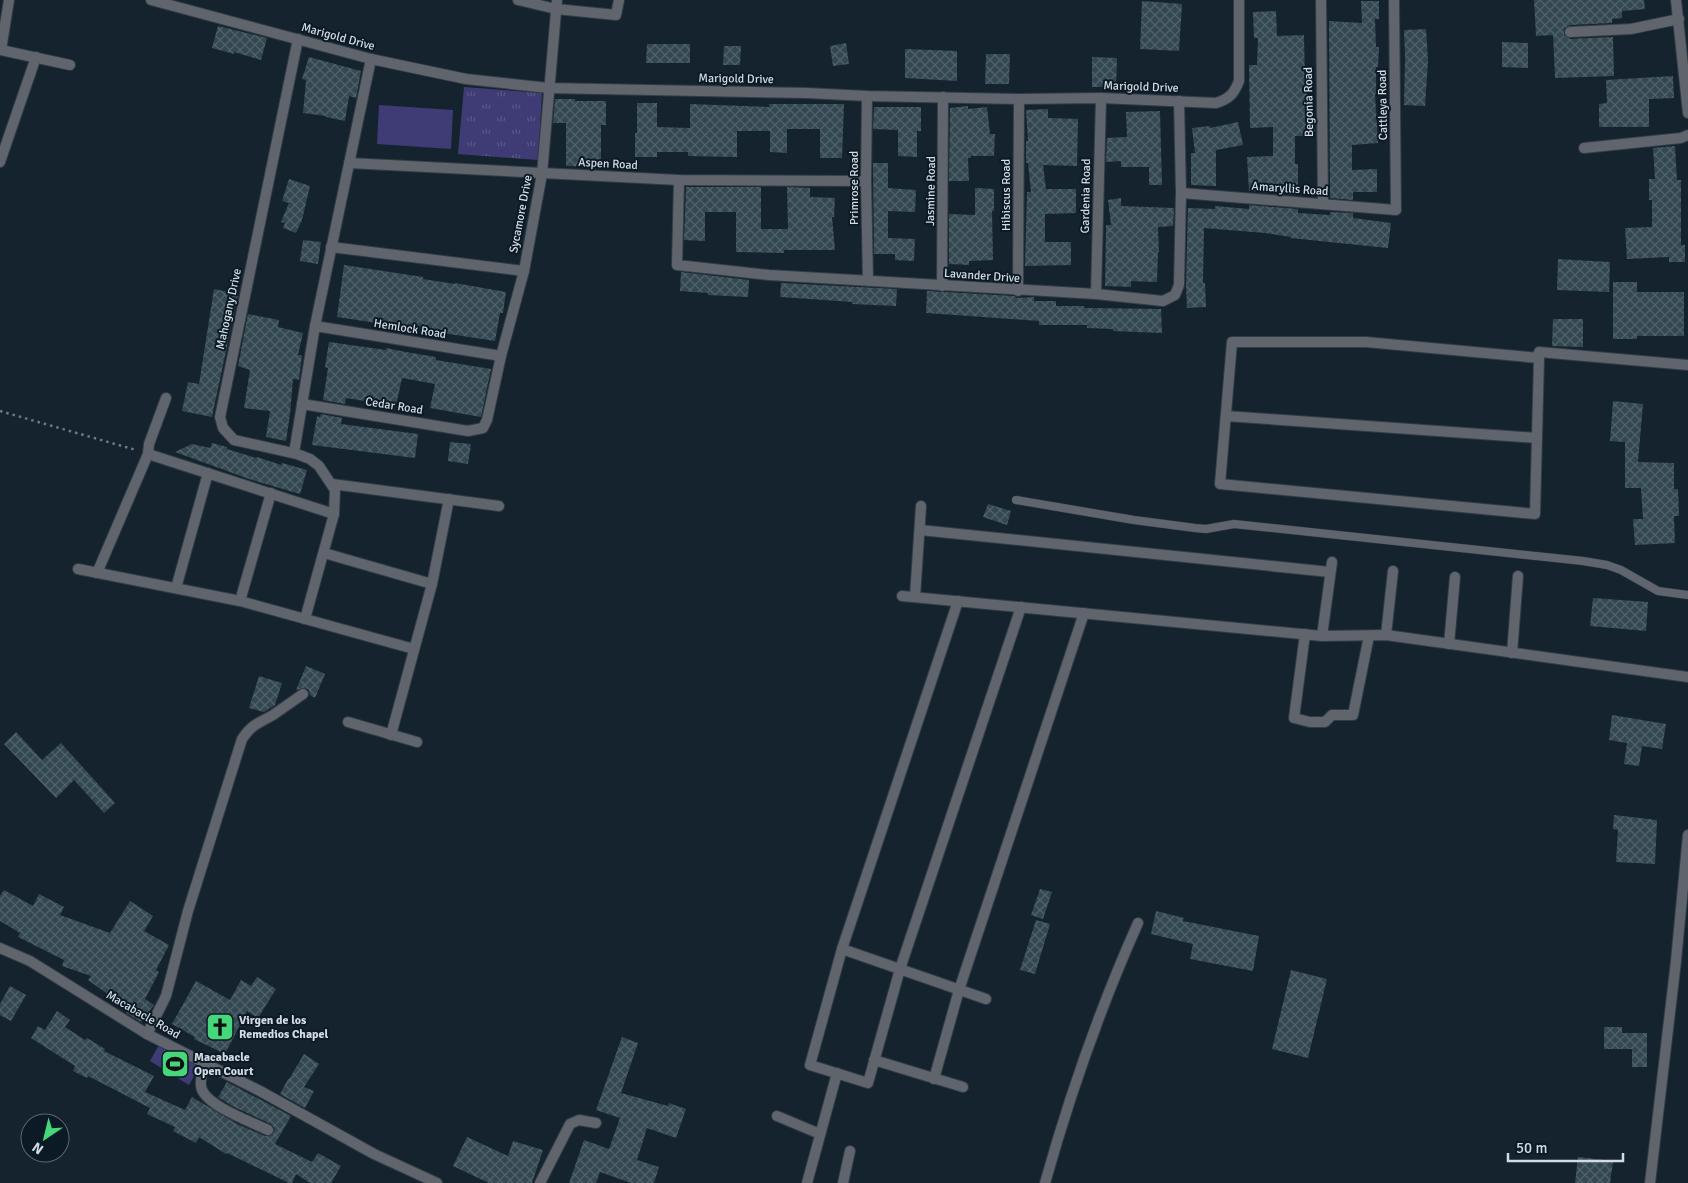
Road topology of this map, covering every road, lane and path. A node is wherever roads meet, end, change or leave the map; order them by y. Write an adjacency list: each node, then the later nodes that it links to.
1 (9, 0): 14 (street)
2 (151, 0): 9 (street, Marigold Drive)
3 (518, 0): 10 (street)
4 (619, 0): 10 (street)
5 (1239, 0): 23 (street, Marigold Drive)
6 (1321, 0): 33 (street, Begonia Road)
7 (1394, 0): 34 (street, Cattleya Road)
8 (1676, 0): 11 (street)
9 (164, 2): 13 (street, Marigold Drive)
10 (556, 5): 18 (street, Sycamore Drive)
11 (1679, 19): 12 (street); 24 (street)
12 (1570, 32)
13 (298, 39): 16 (street, Marigold Drive); 54 (street, Mahogany Drive)
14 (1, 50): 15 (street)
15 (36, 58): 17 (street); 27 (street)
16 (371, 59): 18 (street, Marigold Drive); 28 (street)
17 (70, 65)
18 (548, 88): 19 (street, Marigold Drive); 29 (street, Sycamore Drive)
19 (867, 96): 20 (street, Marigold Drive); 31 (street, Primrose Road)
20 (943, 97): 22 (street, Marigold Drive); 38 (street, Jasmine Road)
21 (1101, 98): 22 (street, Marigold Drive); 23 (street, Marigold Drive); 40 (street, Gardenia Road)
22 (1019, 99): 39 (street, Hibiscus Road)
23 (1179, 101): 32 (street, Lavander Drive)
24 (1688, 113)
25 (1688, 135): 26 (street)
26 (1584, 148)
27 (0, 162)
28 (349, 162): 29 (street, Aspen Road); 35 (street)
29 (542, 174): 30 (street, Aspen Road); 36 (street, Sycamore Drive)
30 (680, 180): 31 (street, Aspen Road); 37 (street, Lavander Drive)
31 (866, 181): 37 (street, Primrose Road)
32 (1181, 193): 33 (street, Amaryllis Road); 40 (street, Lavander Drive)
33 (1323, 204): 34 (street, Amaryllis Road)
34 (1396, 210)
35 (331, 247): 36 (street); 41 (street)
36 (524, 270): 42 (street, Sycamore Drive)
37 (868, 280): 38 (street, Lavander Drive)
38 (942, 286): 39 (street, Lavander Drive)
39 (1018, 291): 40 (street, Lavander Drive)
40 (1096, 294)
41 (315, 326): 42 (street, Hemlock Road); 46 (street)
42 (500, 356): 49 (street, Sycamore Drive)
43 (1539, 358): 44 (street); 48 (street); 50 (street)
44 (1688, 365)
45 (166, 398): 52 (street)
46 (302, 404): 49 (street, Cedar Road); 51 (street)
47 (0, 411): 52 (path)
48 (1226, 416): 50 (street); 50 (street)
49 (483, 428)
50 (1537, 438)
51 (295, 447)
52 (148, 454): 53 (street); 65 (street)
53 (208, 473): 55 (street); 69 (street)
54 (332, 484): 56 (street); 60 (street)
55 (271, 494): 60 (street); 73 (street)
56 (449, 499): 58 (street); 68 (street)
57 (1016, 500): 70 (lane)
58 (499, 506)
59 (921, 506): 61 (street)
60 (334, 514): 62 (street)
61 (920, 530): 72 (street); 80 (street)
62 (324, 552): 68 (street); 77 (street)
63 (78, 569): 65 (street)
64 (1393, 570): 79 (street)
65 (97, 572): 69 (street)
66 (1518, 576): 84 (street)
67 (1455, 577): 82 (street)
68 (432, 584): 83 (street)
69 (176, 588): 73 (street)
70 (1688, 595)
71 (902, 596): 72 (street)
72 (915, 597): 74 (street)
73 (240, 601): 77 (street)
74 (958, 601): 75 (street); 93 (street)
75 (1021, 607): 76 (street); 94 (street)
76 (1084, 613): 78 (street); 95 (street)
77 (306, 619): 83 (street)
78 (1305, 634): 80 (street); 81 (street)
79 (1386, 635): 81 (street); 82 (street)
80 (1322, 636): 81 (street)
81 (1369, 636)
82 (1449, 644): 84 (street)
83 (414, 649): 88 (street)
84 (1512, 653): 85 (street)
85 (1688, 677)
86 (302, 694): 97 (street)
87 (348, 722): 88 (street)
88 (391, 734): 89 (street)
89 (417, 742)
90 (1688, 835): 113 (street)
91 (1138, 923): 112 (street)
92 (0, 948): 97 (street, Macabacle Road)
93 (842, 949): 94 (street); 100 (street)
94 (900, 969): 95 (street); 98 (street)
95 (959, 990): 96 (street); 101 (street)
96 (986, 1000)
97 (147, 1034): 99 (street, Macabacle Road)
98 (874, 1060): 100 (street); 101 (street)
99 (204, 1063): 105 (street); 108 (street, Macabacle Road)
100 (837, 1073): 106 (street)
101 (934, 1079): 102 (street)
102 (963, 1088)
103 (777, 1116): 106 (street)
104 (596, 1122): 109 (street)
105 (268, 1130)
106 (820, 1134): 110 (street)
107 (850, 1152): 111 (street)
108 (437, 1183)
109 (540, 1183)
110 (806, 1183)
111 (842, 1183)
112 (1045, 1183)
113 (1650, 1183)

